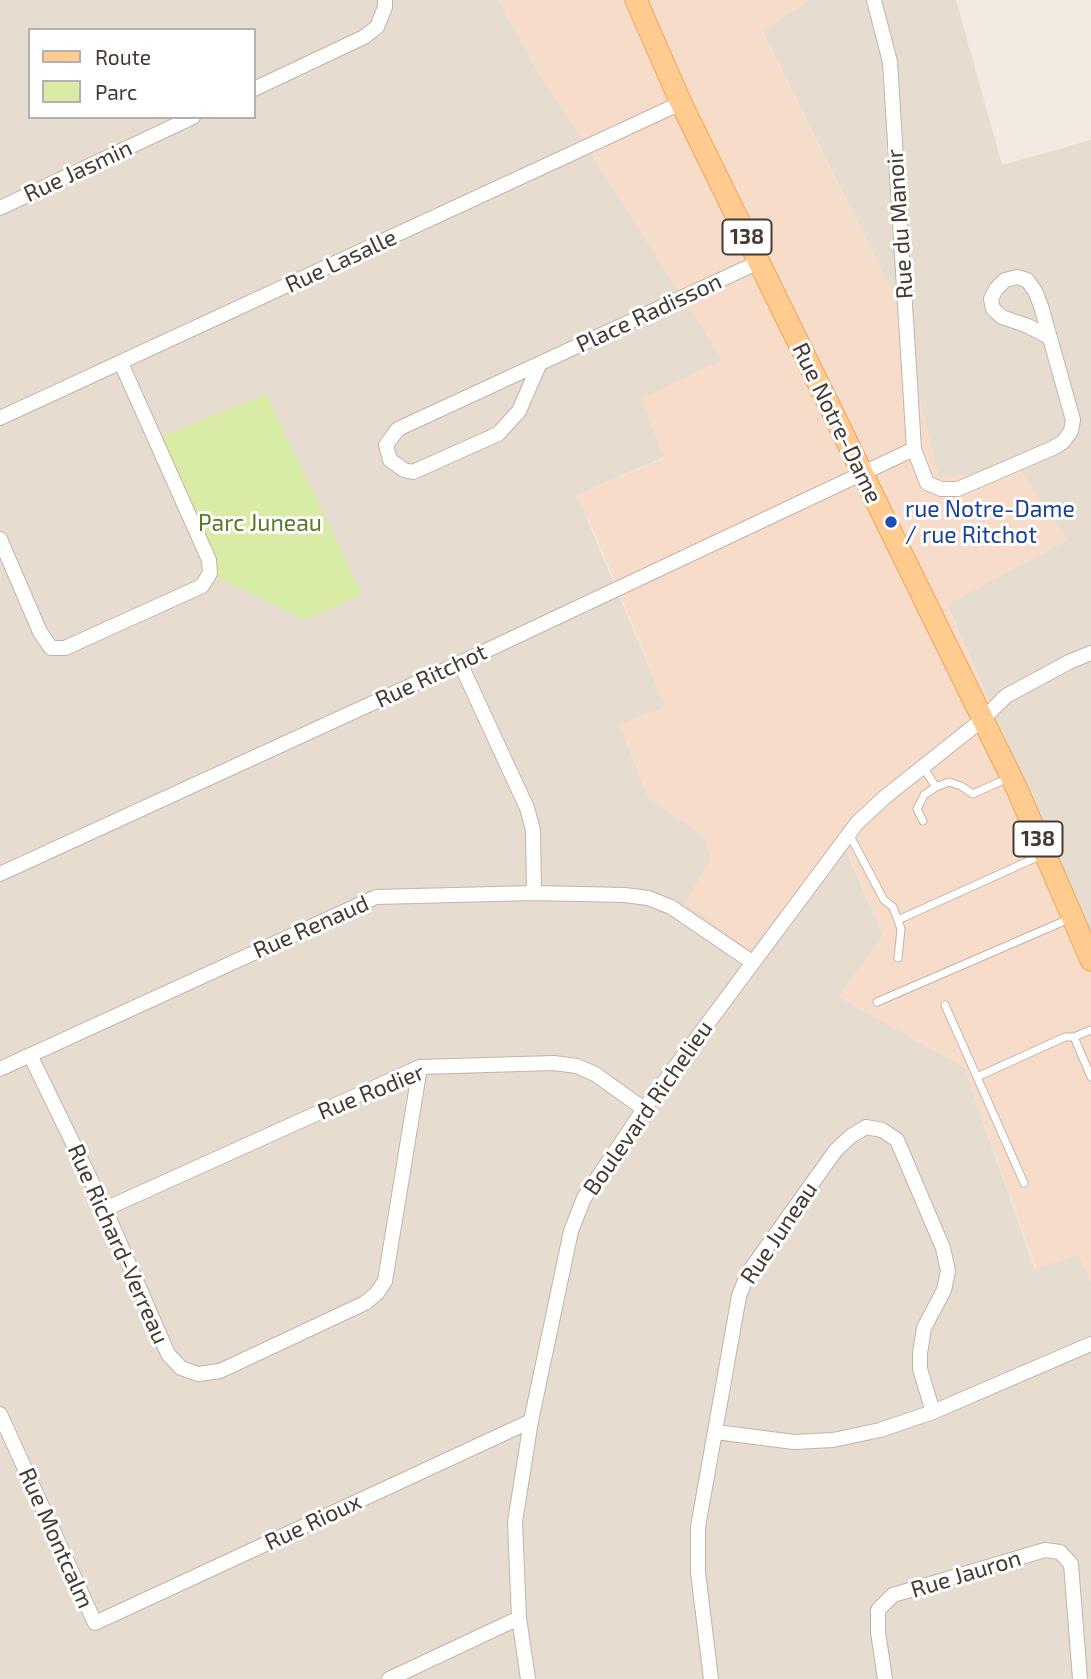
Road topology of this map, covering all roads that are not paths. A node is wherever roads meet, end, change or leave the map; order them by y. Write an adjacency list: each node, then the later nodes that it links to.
1 (385, 0): 4 (street)
2 (636, 0): 5 (main road, Rue Notre-Dame / 138)
3 (874, 0): 13 (street, Rue du Manoir)
4 (256, 88)
5 (681, 103): 8 (main road, Rue Notre-Dame / 138); 10 (street, Rue Lasalle)
6 (189, 119): 7 (street, Rue Jasmin)
7 (0, 208)
8 (760, 262): 11 (street, Place Radisson); 14 (main road, Rue Notre-Dame / 138)
9 (1049, 337): 9 (street); 13 (street, Rue du Manoir)
10 (121, 363): 12 (street, Rue Lasalle); 15 (street)
11 (539, 365): 11 (street, Place Radisson)
12 (0, 418)
13 (914, 449): 14 (street, Rue Ritchot)
14 (860, 474): 17 (street, Rue Ritchot); 18 (main road, Rue Notre-Dame / 138)
15 (0, 539)
16 (1091, 653): 18 (street, Boulevard Richelieu)
17 (460, 663): 25 (street, Rue Ritchot); 26 (street)
18 (983, 719): 19 (street, Boulevard Richelieu); 20 (main road, Rue Notre-Dame / 138)
19 (923, 767): 21 (lane); 23 (street, Boulevard Richelieu)
20 (1010, 776): 21 (lane); 24 (main road, Rue Notre-Dame / 138)
21 (936, 787): 22 (lane)
22 (923, 821)
23 (849, 834): 28 (lane); 31 (street, Boulevard Richelieu)
24 (1045, 854): 27 (main road, Rue Notre-Dame / 138); 28 (lane)
25 (0, 874)
26 (534, 892): 31 (street, Rue Renaud); 36 (street, Rue Renaud)
27 (1072, 918): 30 (main road, Rue Notre-Dame / 138); 32 (lane)
28 (898, 920): 29 (lane)
29 (898, 958)
30 (1091, 960)
31 (752, 962): 41 (street, Boulevard Richelieu)
32 (877, 1002)
33 (945, 1005): 39 (lane)
34 (1091, 1030): 35 (lane)
35 (1074, 1037): 39 (lane); 40 (lane)
36 (30, 1055): 38 (street, Rue Renaud); 43 (street, Rue Richard-Verreau)
37 (420, 1067): 41 (street, Rue Rodier); 43 (street, Rue Rodier); 43 (street, Rue Richard-Verreau)
38 (0, 1069)
39 (977, 1077): 42 (lane)
40 (1091, 1077)
41 (644, 1109): 47 (street, Boulevard Richelieu)
42 (1024, 1183)
43 (105, 1209)
44 (1091, 1344): 45 (street)
45 (933, 1412): 48 (street); 48 (street, Rue Juneau)
46 (0, 1413): 50 (street, Rue Montcalm)
47 (531, 1421): 49 (street, Boulevard Richelieu); 50 (street, Rue Rioux)
48 (716, 1432): 53 (street, Rue Juneau)
49 (519, 1618): 51 (street); 52 (street, Boulevard Richelieu)
50 (95, 1623)
51 (388, 1679)
52 (528, 1679)
53 (711, 1679)
54 (885, 1679): 55 (street, Rue Jauron)
55 (1080, 1679)

